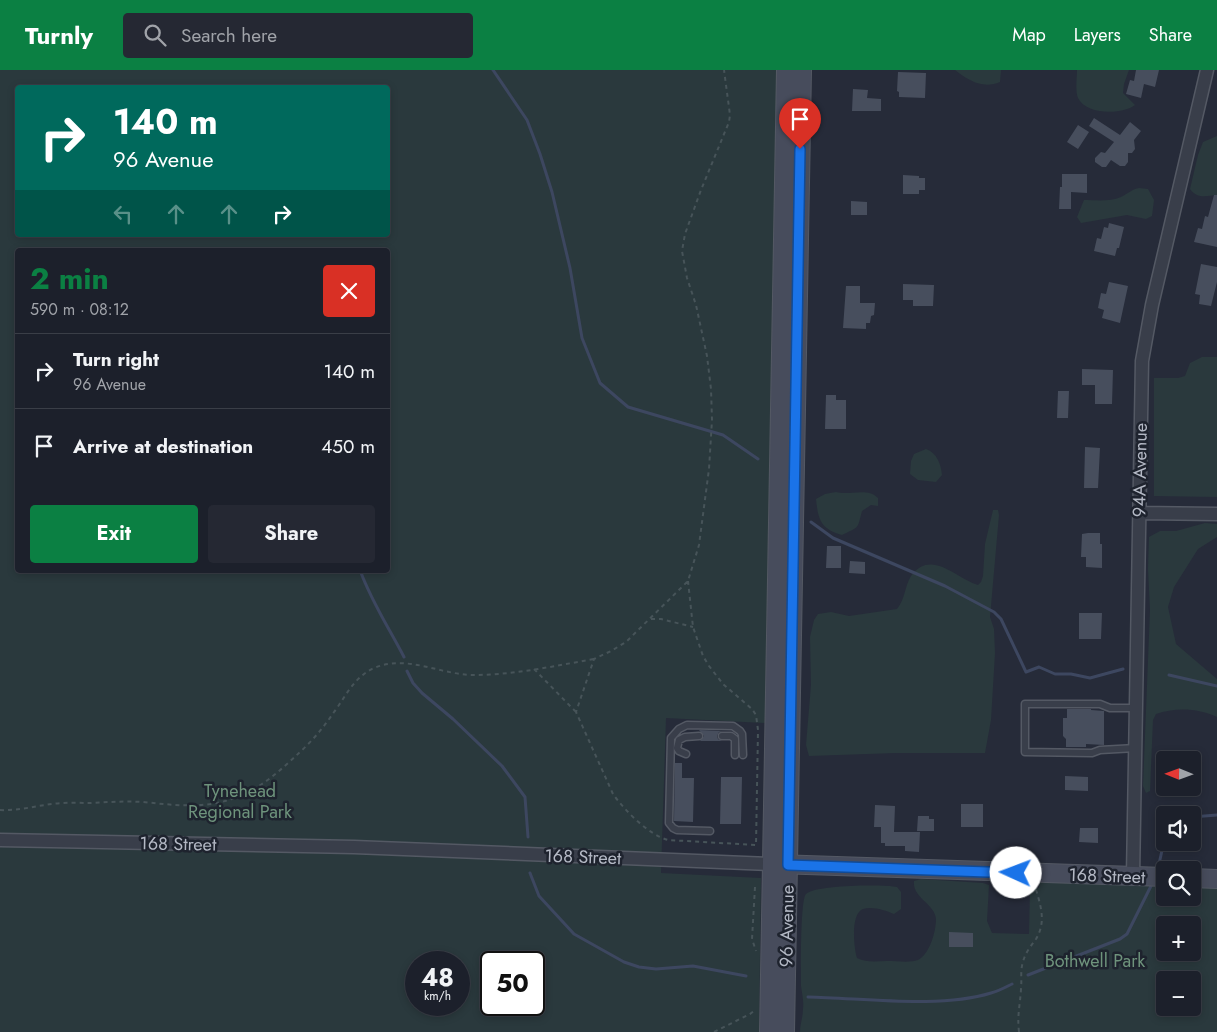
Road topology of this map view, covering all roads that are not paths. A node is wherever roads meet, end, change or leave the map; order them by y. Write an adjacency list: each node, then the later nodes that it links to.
1 (786, 70): 15 (main road, 96 Avenue)
2 (802, 70): 15 (main road, 96 Avenue)
3 (1207, 70): 4 (street, 94A Avenue)
4 (1140, 513): 5 (street); 6 (street, 94A Avenue)
5 (1217, 514)
6 (1137, 708): 9 (street, 94A Avenue); 9 (lane)
7 (699, 736): 10 (lane)
8 (722, 736): 11 (lane)
9 (1136, 748): 16 (street, 94A Avenue)
10 (686, 754)
11 (735, 755)
12 (743, 755): 13 (lane)
13 (710, 831)
14 (0, 840): 15 (street, 168 Street)
15 (780, 864): 16 (main road, 168 Street); 20 (main road, 96 Avenue); 21 (main road, 96 Avenue)
16 (1133, 876): 17 (main road, 168 Street)
17 (1156, 877)
18 (1201, 878): 19 (main road)
19 (1217, 879)
20 (769, 1032)
21 (784, 1032)

